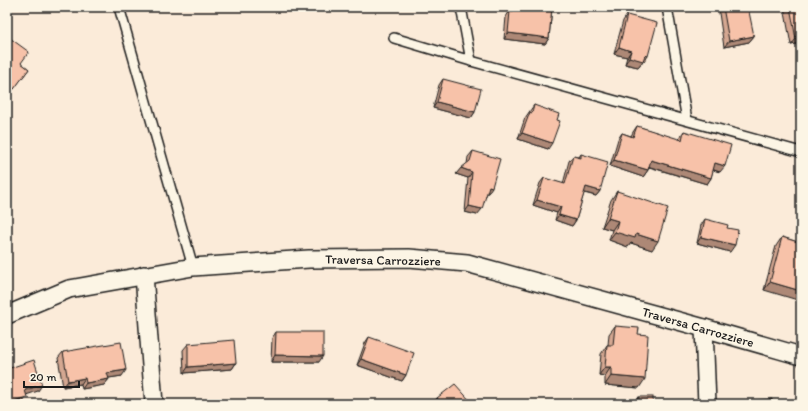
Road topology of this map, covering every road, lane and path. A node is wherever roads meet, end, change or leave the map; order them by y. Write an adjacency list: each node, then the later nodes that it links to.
1 (119, 7): 8 (lane)
2 (461, 7): 5 (lane)
3 (667, 7): 6 (lane)
4 (394, 38): 5 (lane)
5 (471, 61): 6 (lane)
6 (687, 120): 7 (lane)
7 (801, 152)
8 (193, 266): 9 (street, Traversa Carrozziere); 11 (street, Traversa Carrozziere)
9 (144, 275): 10 (street, Traversa Carrozziere); 13 (street)
10 (7, 315)
11 (704, 328): 12 (street, Traversa Carrozziere); 14 (street)
12 (801, 356)
13 (154, 404)
14 (707, 404)

